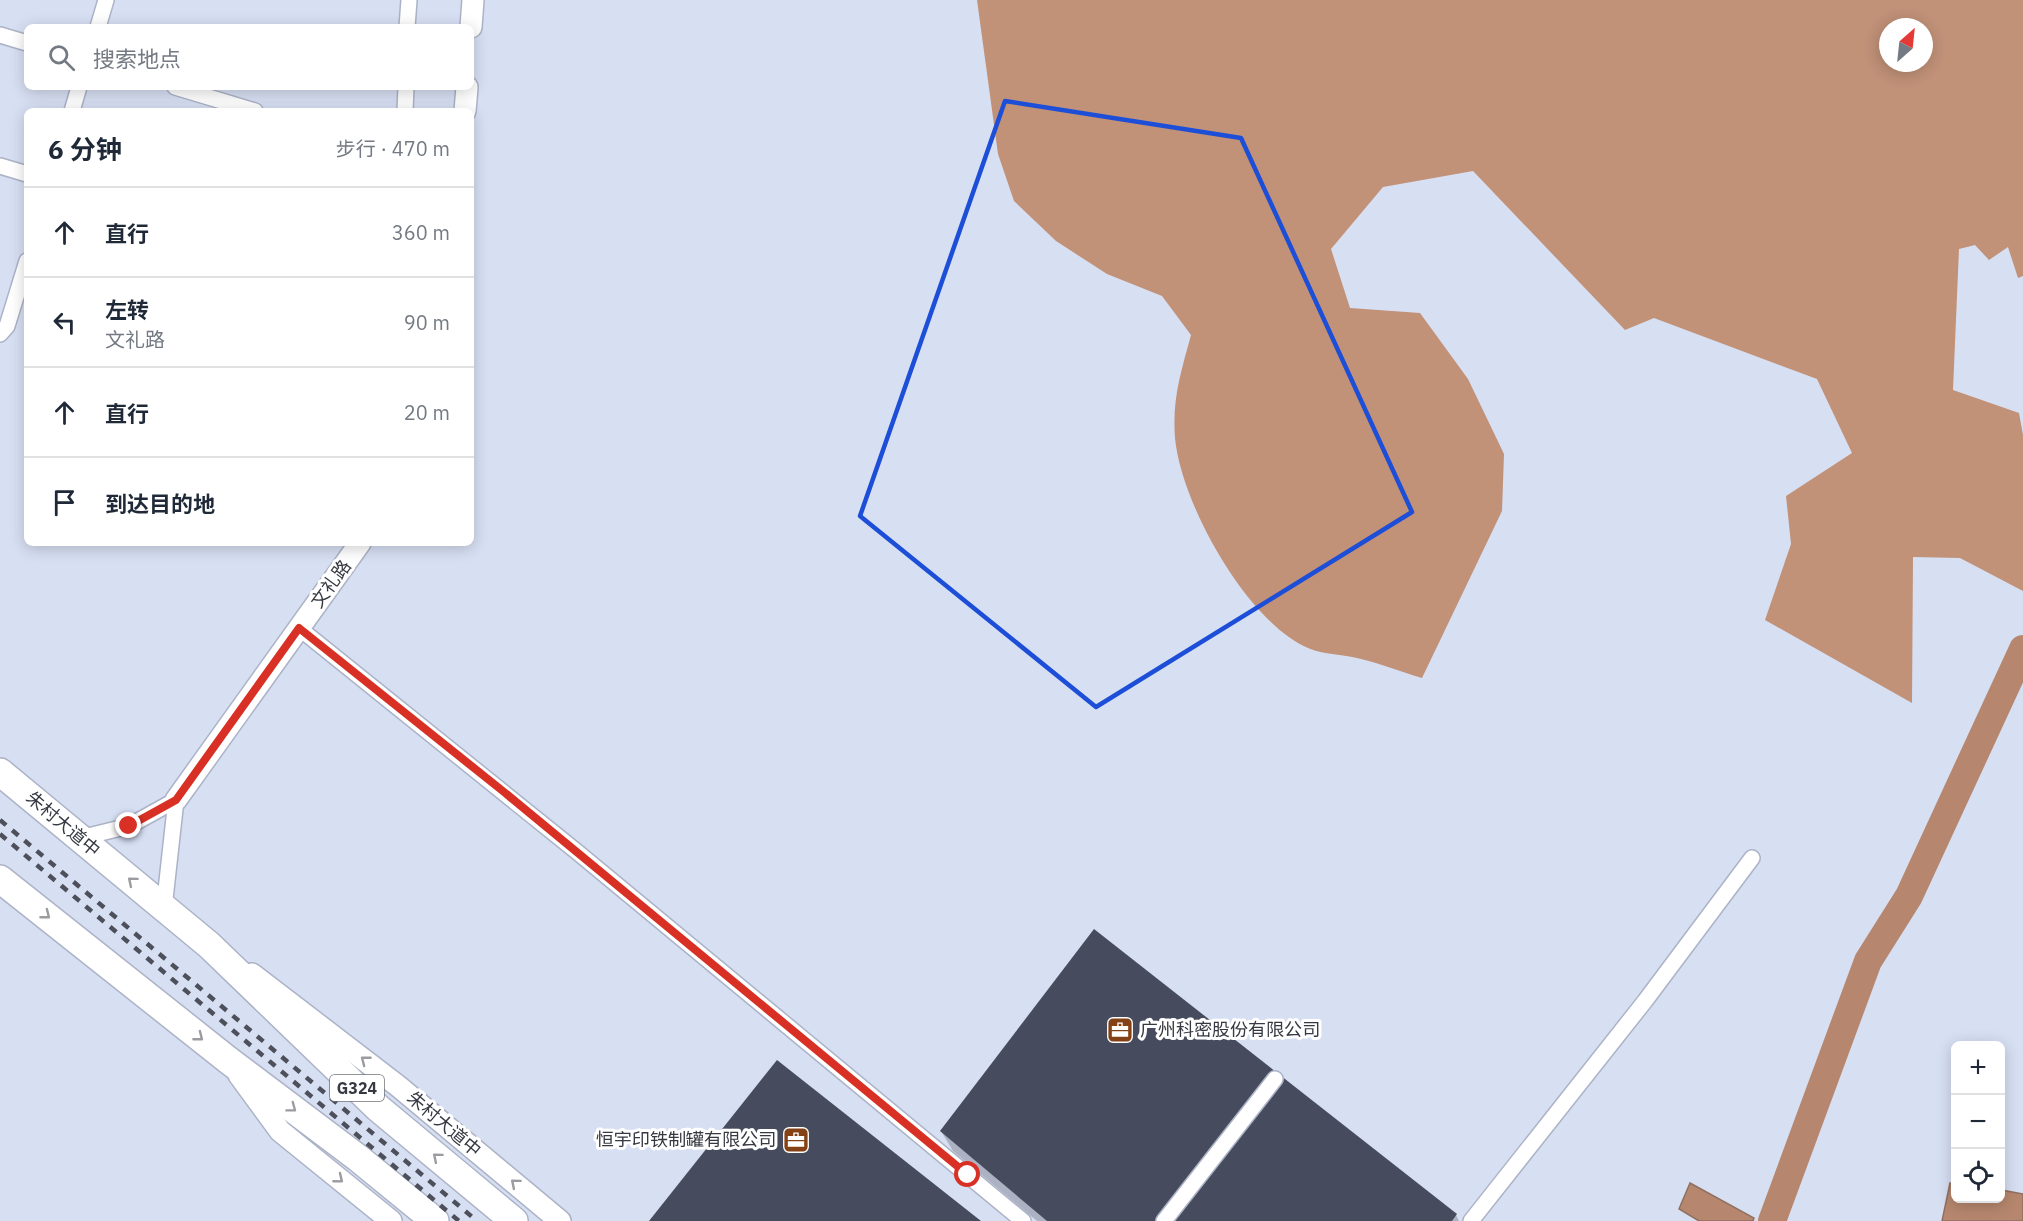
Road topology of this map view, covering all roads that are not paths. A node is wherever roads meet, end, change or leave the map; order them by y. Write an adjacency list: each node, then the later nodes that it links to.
1 (106, 0): 4 (street)
2 (409, 0): 5 (street)
3 (473, 0): 6 (street)
4 (99, 24)
5 (407, 24)
6 (471, 24)
7 (0, 34): 8 (street)
8 (24, 42)
9 (79, 90): 13 (street)
10 (185, 90): 14 (street)
11 (406, 90): 15 (street)
12 (467, 90): 16 (street)
13 (73, 108)
14 (245, 108)
15 (405, 108)
16 (465, 108)
17 (0, 166): 18 (street)
18 (24, 173)
19 (24, 271): 20 (street)
20 (0, 334)
21 (358, 546): 22 (street, 文礼路)
22 (299, 628): 24 (street, 文礼路); 36 (street)
23 (0, 772): 25 (highway, 朱村大道中 / G324)
24 (176, 800): 25 (street); 28 (street)
25 (80, 838): 28 (highway, 朱村大道中 / G324, one-way to 25)
26 (1752, 858): 38 (street)
27 (0, 879): 30 (highway, one-way to 30)
28 (164, 908): 29 (highway, 朱村大道中 / G324)
29 (209, 945): 34 (highway, 朱村大道中 / G324, one-way to 29); 35 (street, 朱村大道中, one-way to 29)
30 (228, 1060): 32 (street, one-way to 32); 33 (highway, one-way to 33)
31 (1275, 1079): 37 (street)
32 (391, 1221)
33 (435, 1221)
34 (514, 1221)
35 (560, 1221)
36 (1023, 1221)
37 (1164, 1221)
38 (1471, 1221)

